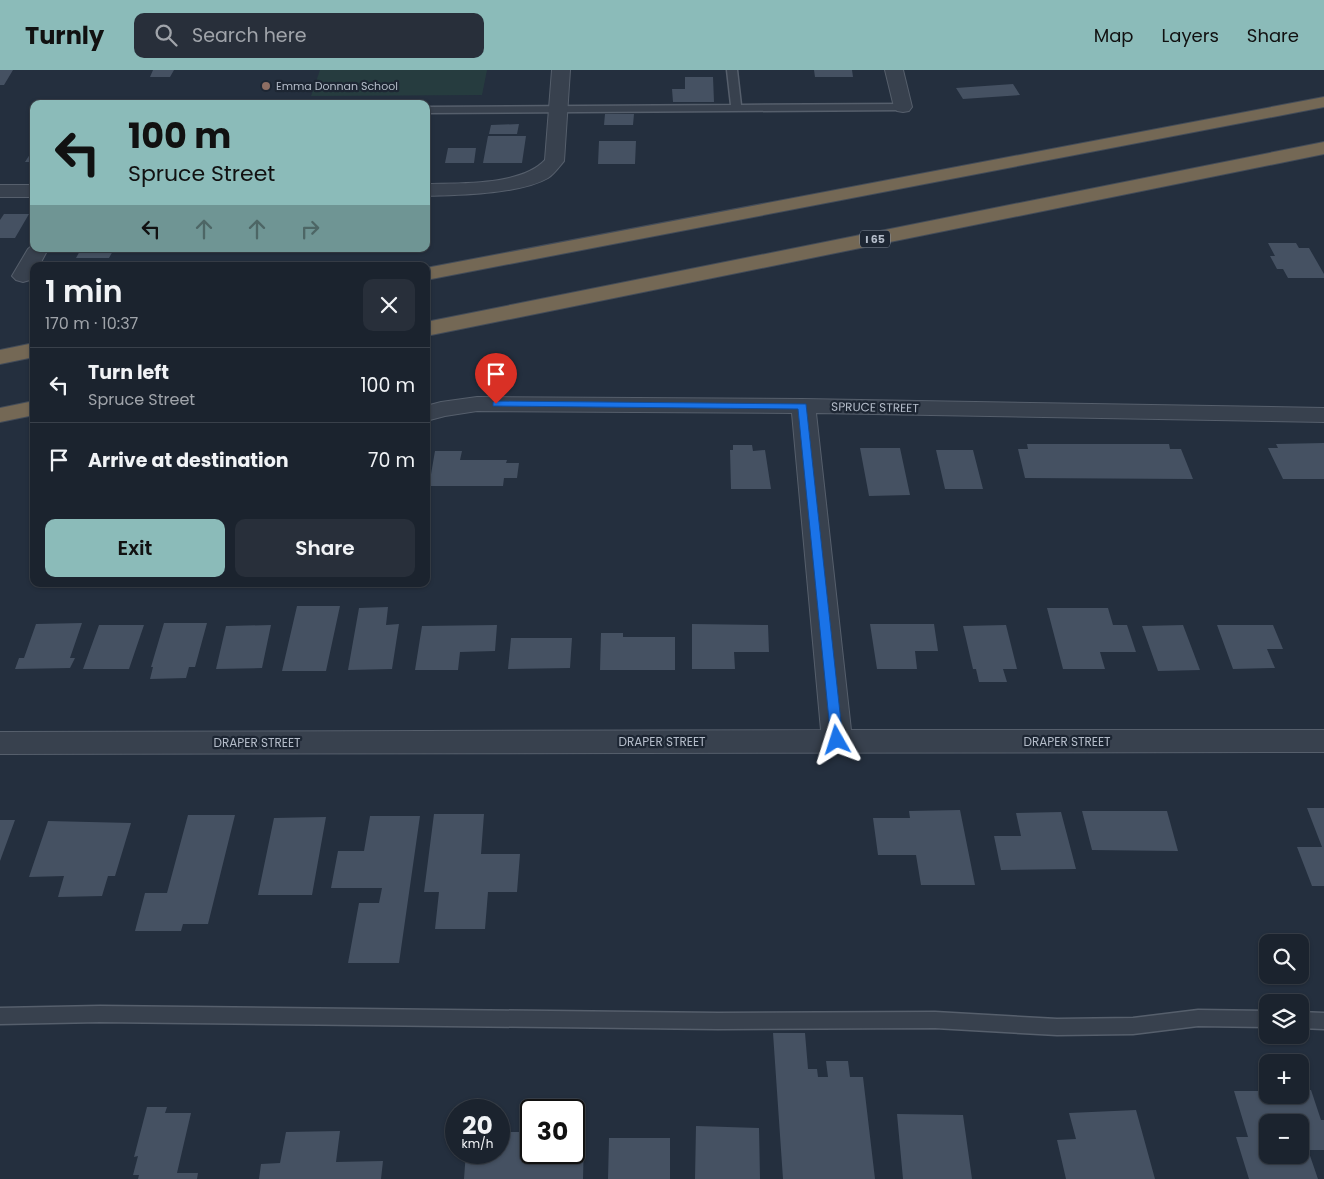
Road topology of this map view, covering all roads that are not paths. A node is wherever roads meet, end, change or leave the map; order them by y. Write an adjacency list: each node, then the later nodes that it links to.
1 (561, 70): 7 (street)
2 (732, 70): 6 (lane)
3 (894, 70): 5 (street)
4 (1324, 102): 14 (highway)
5 (904, 106): 6 (lane)
6 (736, 108): 7 (lane)
7 (558, 109): 8 (lane); 10 (street)
8 (430, 110)
9 (1324, 148): 16 (highway, I 65)
10 (430, 190)
11 (0, 191): 12 (street)
12 (30, 191)
13 (30, 263): 15 (street)
14 (430, 273)
15 (23, 276)
16 (430, 328)
17 (30, 351): 18 (highway)
18 (0, 357)
19 (803, 406): 21 (street, SPRUCE STREET); 23 (street, SPRUCE STREET); 24 (street)
20 (30, 409): 22 (highway)
21 (430, 413)
22 (0, 415)
23 (1324, 415)
24 (837, 740): 25 (street, DRAPER STREET); 26 (street, DRAPER STREET)
25 (1324, 741)
26 (0, 743)
27 (0, 1016): 28 (lane)
28 (1259, 1020)
29 (1309, 1020): 30 (lane)
30 (1324, 1021)

